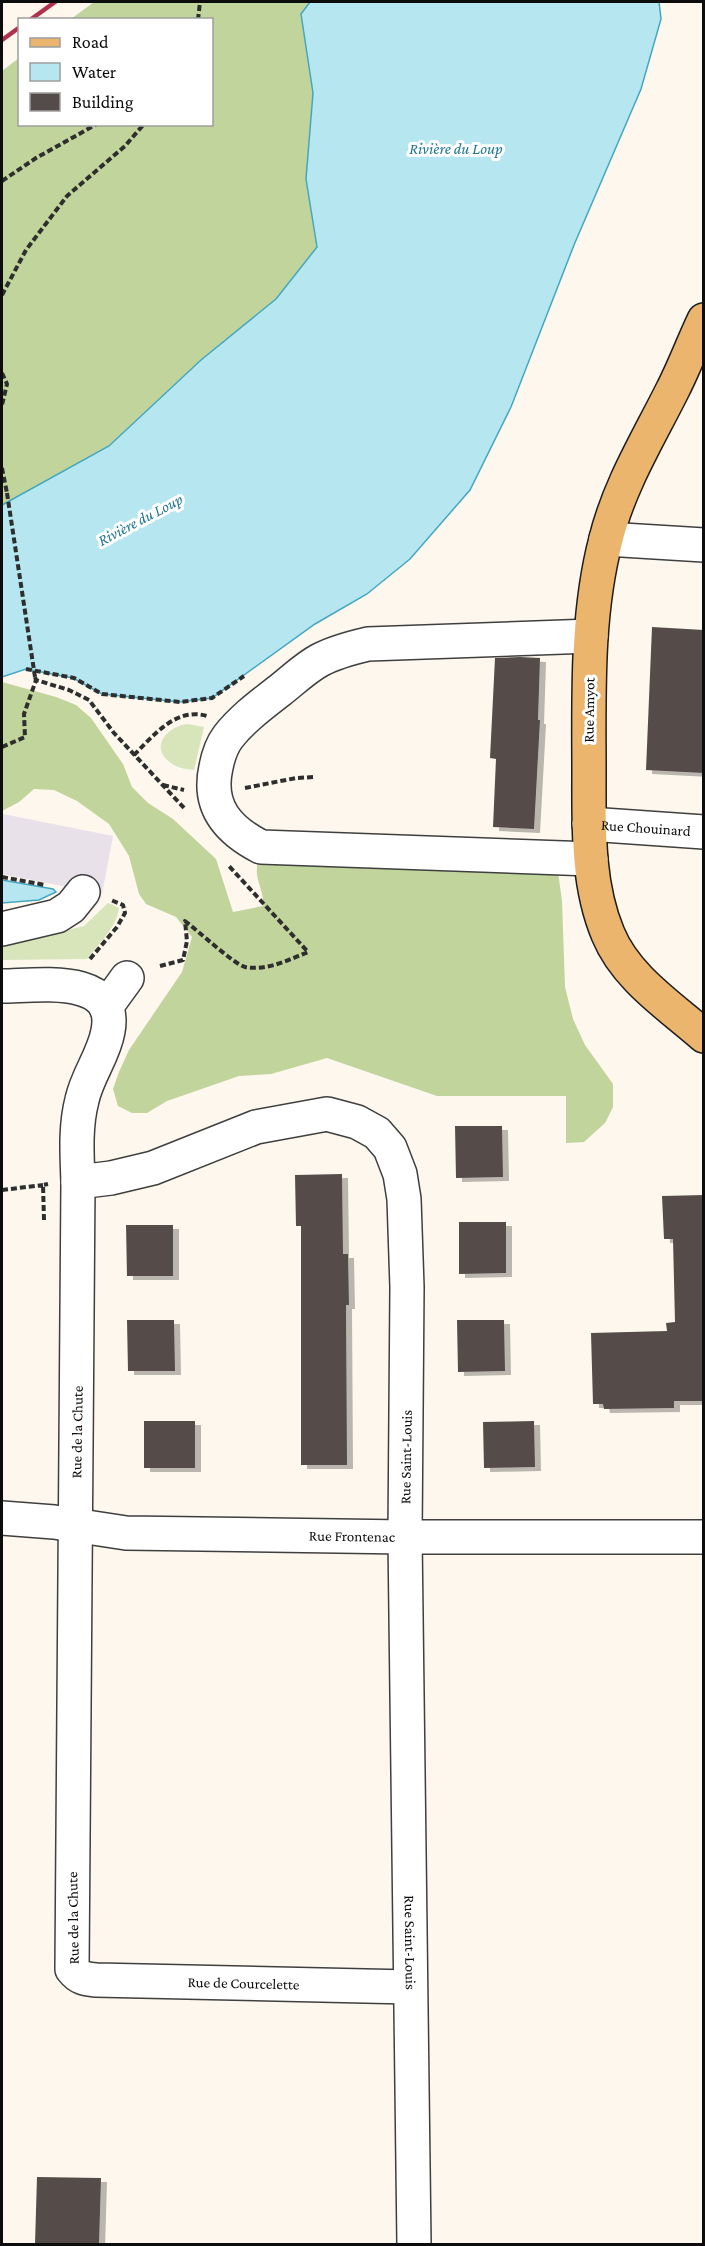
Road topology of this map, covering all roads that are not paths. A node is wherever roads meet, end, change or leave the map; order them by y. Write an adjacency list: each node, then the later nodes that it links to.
1 (704, 320): 2 (main road, Rue Amyot)
2 (694, 359): 3 (main road, Rue Amyot)
3 (606, 539): 4 (street); 5 (main road, Rue Amyot)
4 (704, 545)
5 (591, 636): 6 (main road, Rue Amyot); 8 (street)
6 (589, 824): 7 (street, Rue Chouinard); 8 (main road, Rue Amyot)
7 (704, 832)
8 (591, 859): 14 (main road, Rue Amyot)
9 (83, 892): 10 (street)
10 (2, 929)
11 (127, 978): 13 (street)
12 (2, 986): 13 (street)
13 (106, 1007): 15 (street, Rue de la Chute)
14 (704, 1036)
15 (78, 1182): 17 (street, Rue de la Chute); 18 (street, Rue Saint-Louis)
16 (2, 1518): 17 (street, Rue Frontenac)
17 (76, 1525): 18 (street, Rue Frontenac); 20 (street, Rue de la Chute)
18 (405, 1537): 19 (street, Rue Frontenac); 21 (street, Rue Saint-Louis)
19 (704, 1537)
20 (77, 1975): 21 (street, Rue de Courcelette)
21 (410, 1987): 22 (street, Rue Saint-Louis)
22 (414, 2244)

